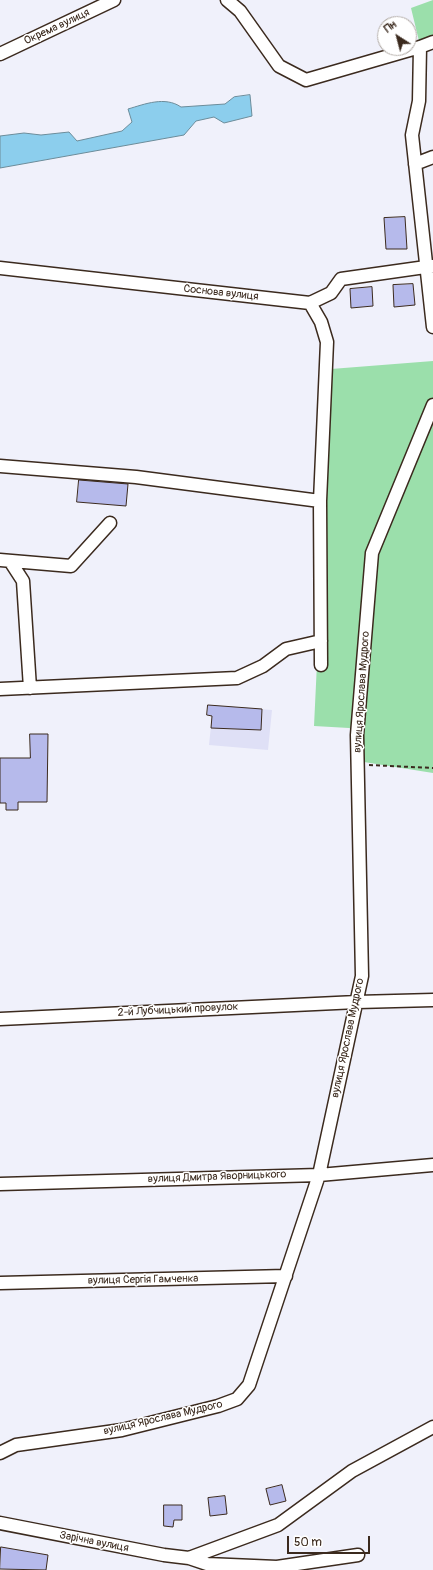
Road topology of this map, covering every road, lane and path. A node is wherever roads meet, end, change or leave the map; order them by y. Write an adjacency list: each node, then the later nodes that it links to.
1 (114, 0): 5 (street, Окрема вулиця)
2 (227, 0): 4 (street)
3 (433, 42): 4 (street)
4 (420, 47): 7 (street)
5 (0, 54)
6 (433, 157): 7 (street)
7 (415, 164): 8 (street)
8 (429, 267): 10 (street, Соснова вулиця); 11 (street)
9 (0, 268): 10 (street, Соснова вулиця)
10 (310, 303): 14 (street)
11 (433, 327)
12 (433, 405): 21 (street, вулиця Ярослава Мудрого)
13 (0, 466): 14 (street)
14 (320, 501): 17 (street)
15 (110, 523): 16 (street)
16 (5, 560): 19 (street)
17 (321, 641): 18 (street); 19 (street)
18 (321, 665)
19 (30, 688): 20 (street)
20 (0, 689)
21 (358, 765): 22 (path); 24 (street, вулиця Ярослава Мудрого)
22 (433, 768)
23 (433, 1000): 24 (street, 2-й Лубчицький провулок)
24 (357, 1002): 25 (street, 2-й Лубчицький провулок); 27 (street, вулиця Ярослава Мудрого)
25 (0, 1019)
26 (433, 1165): 27 (street, вулиця Дмитра Яворницького)
27 (319, 1174): 28 (street, вулиця Дмитра Яворницького); 29 (street, вулиця Ярослава Мудрого)
28 (0, 1184)
29 (286, 1276): 30 (street, вулиця Сергія Гамченка); 32 (street, вулиця Ярослава Мудрого)
30 (0, 1283)
31 (433, 1427): 35 (street)
32 (0, 1453)
33 (0, 1523): 35 (street, Зарічна вулиця)
34 (358, 1555): 35 (street, Зарічна вулиця)
35 (189, 1558)

